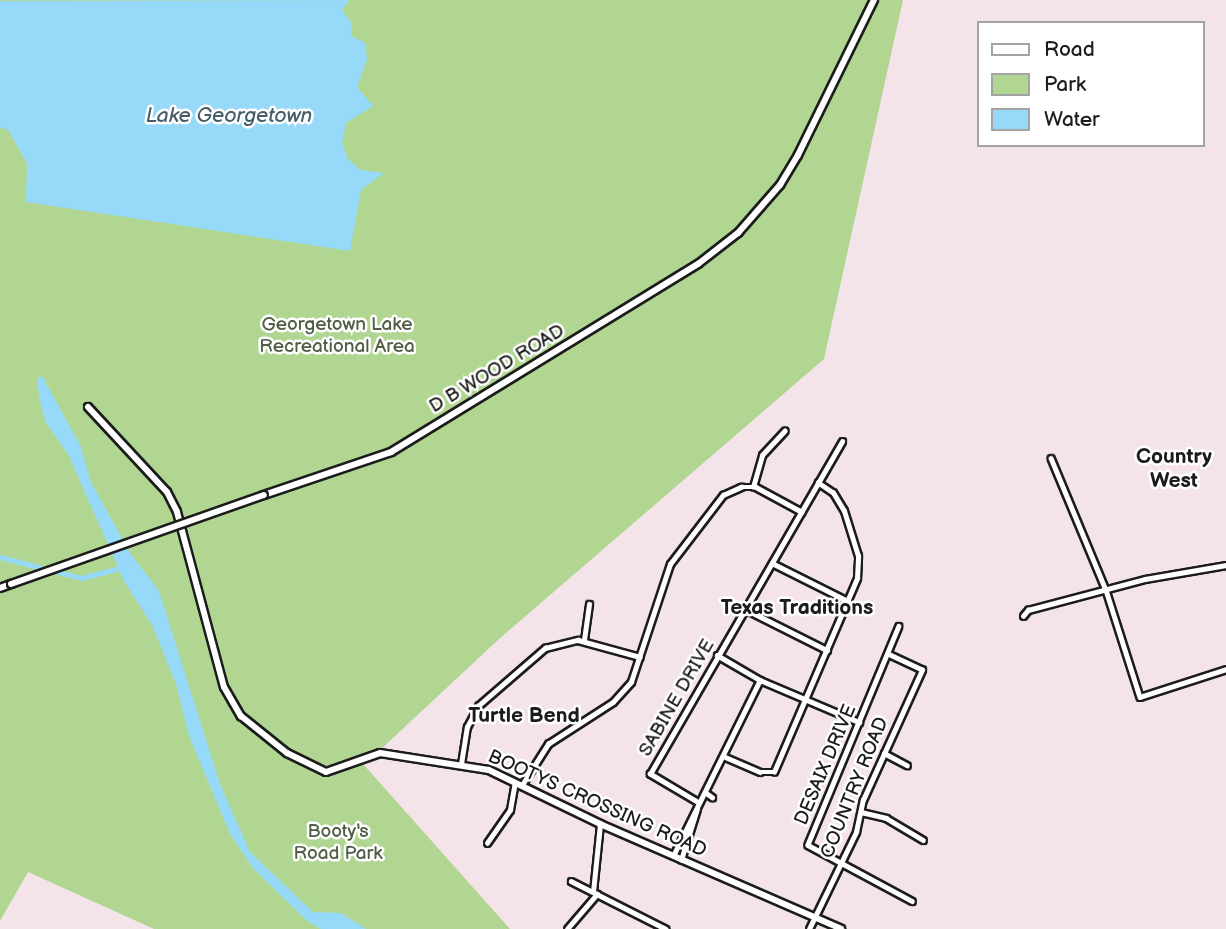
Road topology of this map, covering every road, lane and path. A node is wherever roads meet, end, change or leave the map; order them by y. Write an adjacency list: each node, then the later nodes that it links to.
1 (874, 0): 11 (main road, D B WOOD ROAD, bridge)
2 (88, 407): 29 (main road, BOOTYS CROSSING ROAD)
3 (784, 431): 7 (street)
4 (842, 442): 6 (street, SABINE DRIVE)
5 (1051, 458): 12 (street)
6 (818, 483): 8 (street, SABINE DRIVE); 13 (street)
7 (753, 487): 8 (street); 22 (street)
8 (802, 512): 9 (street, SABINE DRIVE)
9 (772, 563): 13 (street); 15 (street, SABINE DRIVE)
10 (1226, 565): 12 (street)
11 (0, 588)
12 (1106, 590): 16 (street); 23 (street)
13 (848, 601): 19 (street)
14 (589, 604): 18 (street)
15 (745, 609): 19 (street); 20 (street, SABINE DRIVE)
16 (1023, 616)
17 (900, 626): 21 (street, DESAIX DRIVE)
18 (584, 640): 22 (street); 29 (street)
19 (827, 650): 25 (street)
20 (718, 655): 24 (street); 34 (street, SABINE DRIVE)
21 (890, 655): 26 (street, DESAIX DRIVE); 27 (street, COUNTRY ROAD)
22 (640, 657): 31 (street)
23 (1226, 669)
24 (760, 680): 25 (street); 28 (street)
25 (806, 700): 26 (street); 28 (street)
26 (859, 722): 42 (street, DESAIX DRIVE)
27 (884, 753): 30 (street); 36 (street, COUNTRY ROAD)
28 (723, 757): 32 (street)
29 (461, 764): 31 (main road, BOOTYS CROSSING ROAD)
30 (907, 765)
31 (519, 784): 37 (main road, BOOTYS CROSSING ROAD); 39 (street)
32 (705, 792): 33 (street); 34 (street)
33 (712, 797)
34 (699, 803): 35 (street)
35 (697, 809): 40 (street); 41 (street)
36 (861, 812): 38 (street); 42 (street, COUNTRY ROAD)
37 (600, 824): 40 (main road, BOOTYS CROSSING ROAD); 44 (street)
38 (923, 840)
39 (487, 843)
40 (673, 856): 41 (main road, BOOTYS CROSSING ROAD)
41 (681, 860): 46 (main road, BOOTYS CROSSING ROAD)
42 (841, 860): 45 (street, DESAIX DRIVE); 46 (street, COUNTRY ROAD)
43 (571, 881): 44 (street)
44 (595, 893): 47 (street); 48 (street)
45 (912, 901)
46 (815, 917): 49 (street, COUNTRY ROAD); 50 (main road, BOOTYS CROSSING ROAD)
47 (567, 929)
48 (666, 929)
49 (809, 929)
50 (841, 929)

